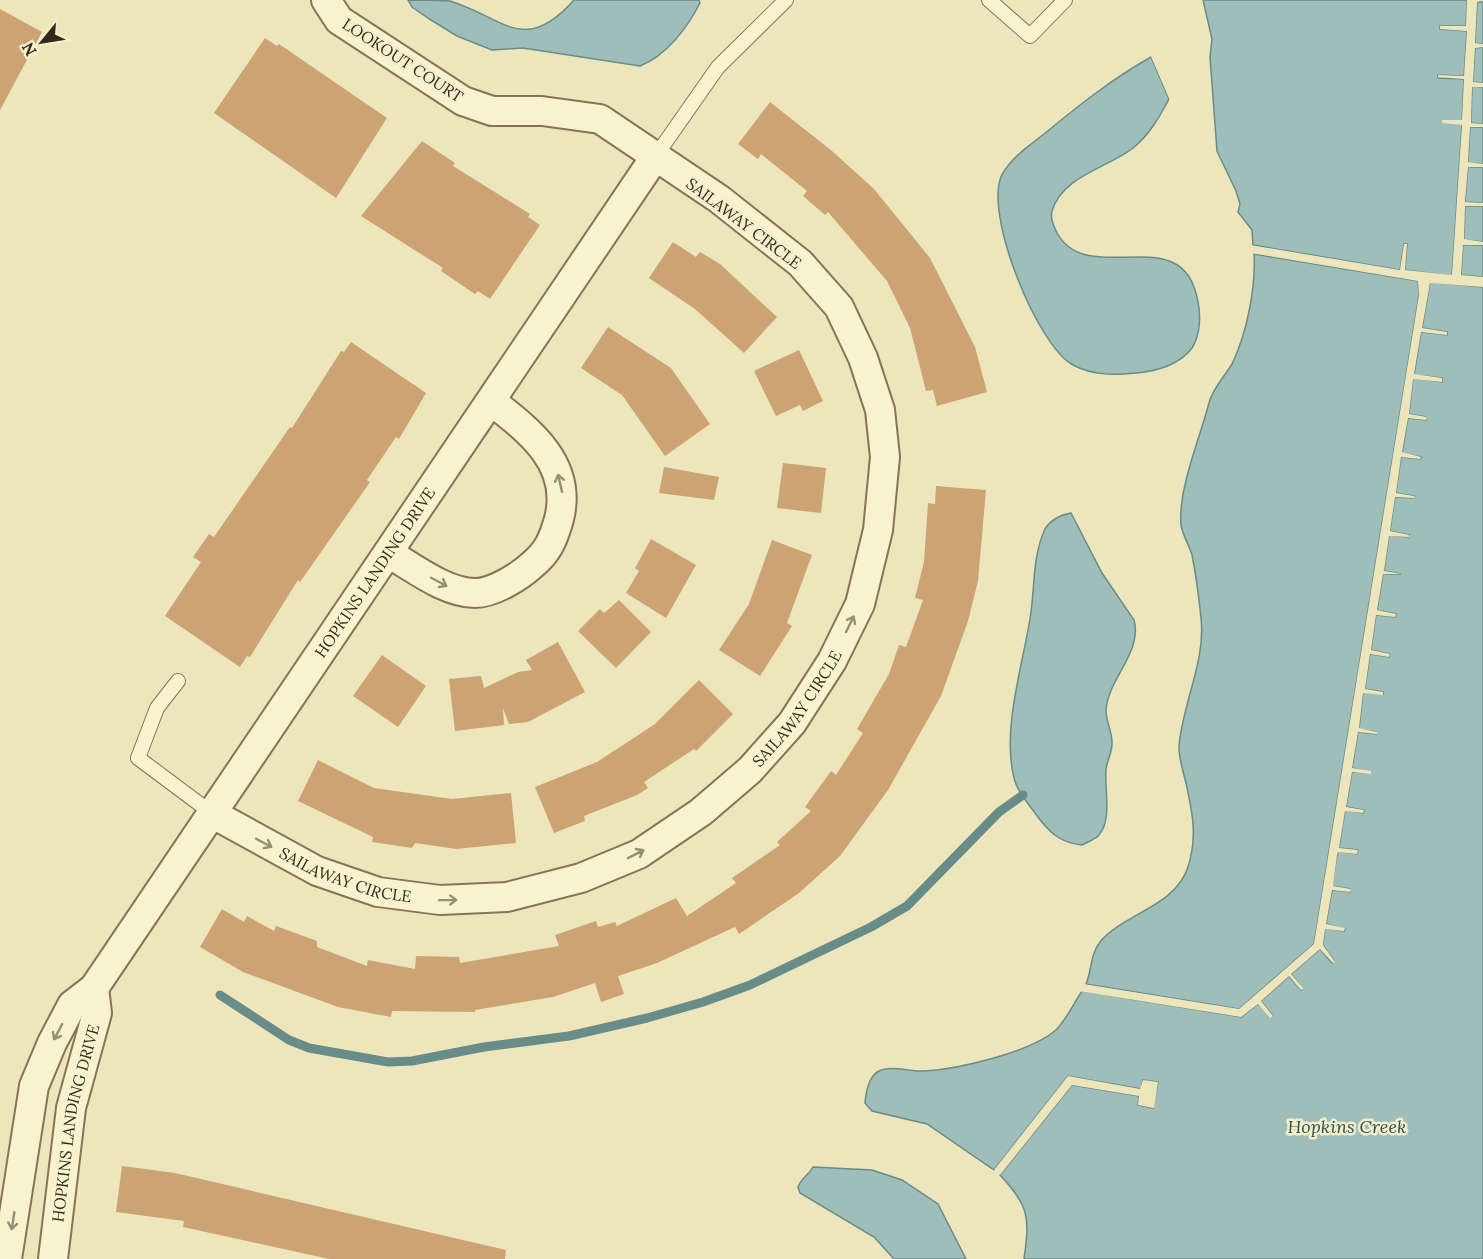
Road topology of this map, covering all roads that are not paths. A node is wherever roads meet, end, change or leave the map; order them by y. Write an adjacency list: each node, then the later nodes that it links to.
1 (326, 0): 5 (street, LOOKOUT COURT)
2 (786, 0): 5 (lane)
3 (989, 0): 4 (lane)
4 (1065, 0)
5 (655, 157): 6 (street, HOPKINS LANDING DRIVE); 9 (street, SAILAWAY CIRCLE, one-way to 5)
6 (491, 402): 7 (street, HOPKINS LANDING DRIVE); 7 (street, one-way to 6)
7 (388, 553): 9 (street, HOPKINS LANDING DRIVE)
8 (178, 681): 9 (lane)
9 (213, 814): 10 (street, HOPKINS LANDING DRIVE)
10 (94, 988): 11 (street, HOPKINS LANDING DRIVE, one-way to 11); 12 (street, HOPKINS LANDING DRIVE)
11 (5, 1255): 12 (street)
12 (52, 1259)

